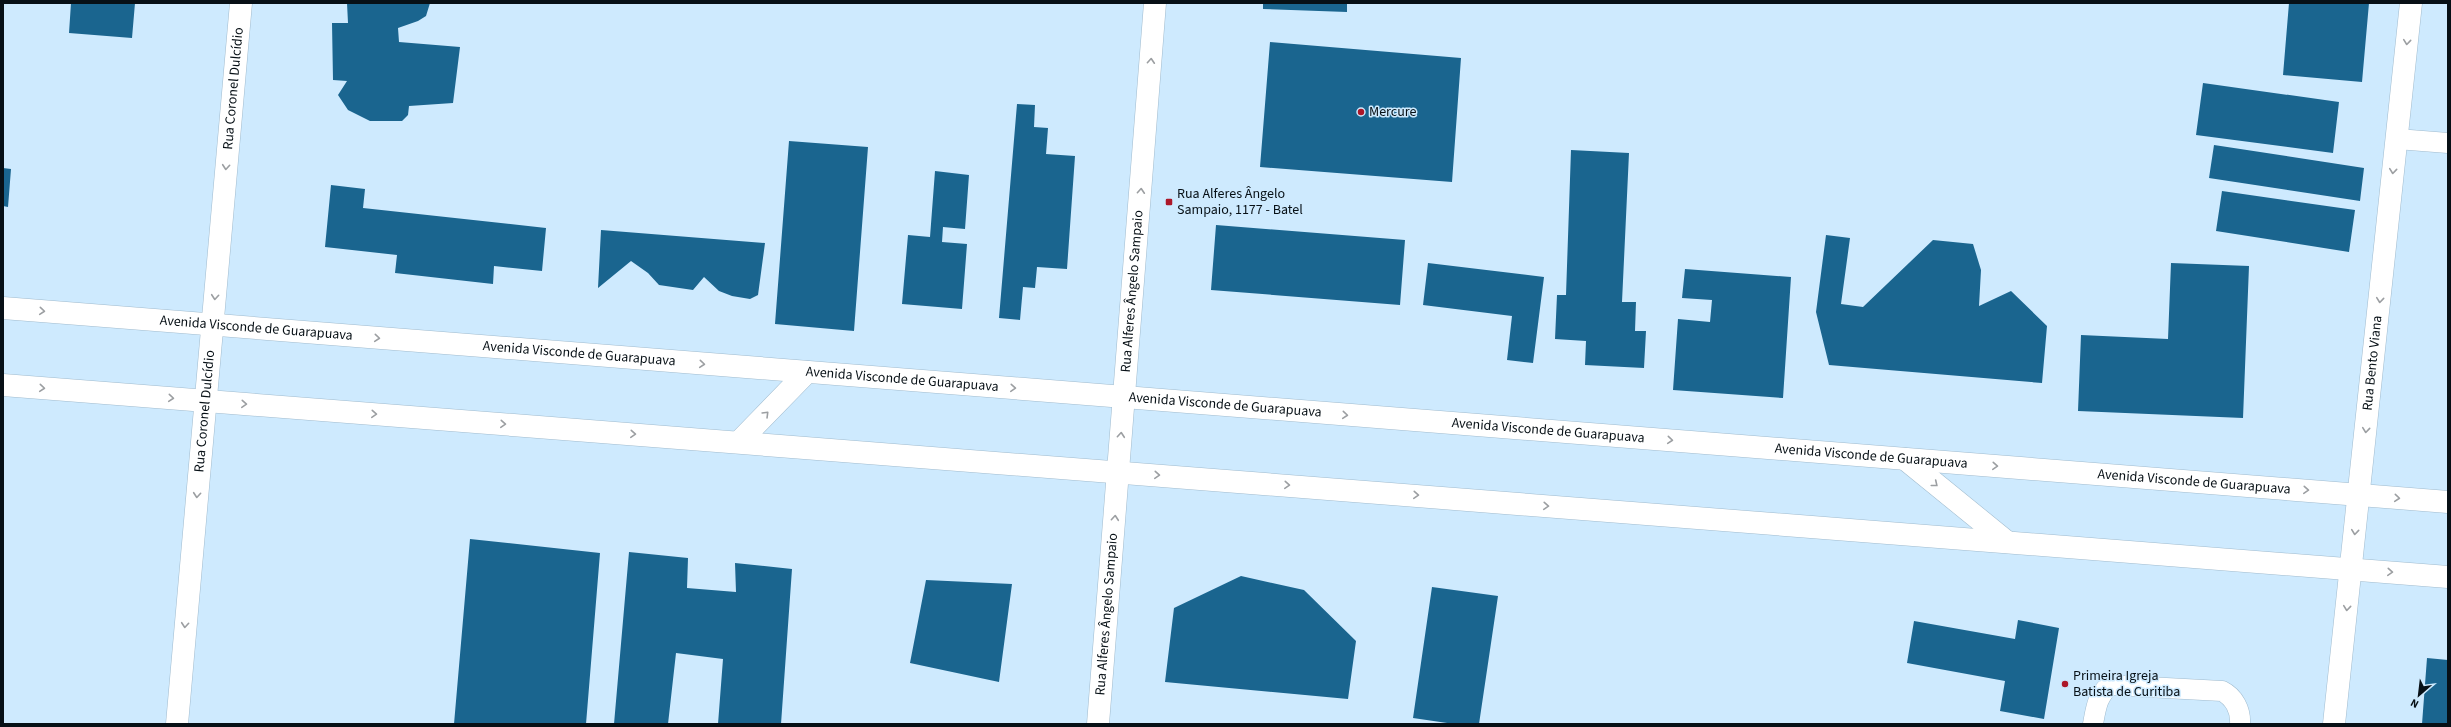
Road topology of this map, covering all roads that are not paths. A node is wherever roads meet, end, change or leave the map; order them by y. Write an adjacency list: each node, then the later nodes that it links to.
1 (241, 3): 7 (main road, Rua Coronel Dulcídio, one-way to 7)
2 (1156, 3): 10 (main road, Rua Alferes Ângelo Sampaio, one-way to 2)
3 (2411, 3): 4 (main road, Rua Bento Viana, one-way to 4)
4 (2397, 139): 5 (lane); 15 (main road, Rua Bento Viana, one-way to 15)
5 (2448, 143)
6 (3, 308): 7 (main road, Avenida Visconde de Guarapuava, one-way to 7)
7 (212, 325): 8 (main road, Avenida Visconde de Guarapuava, one-way to 8); 11 (main road, Rua Coronel Dulcídio)
8 (807, 372): 10 (main road, Avenida Visconde de Guarapuava, one-way to 10); 12 (main road, one-way to 8)
9 (3, 385): 11 (main road, one-way to 11)
10 (1124, 397): 13 (main road, Avenida Visconde de Guarapuava, one-way to 13); 14 (main road, Rua Alferes Ângelo Sampaio, one-way to 10)
11 (205, 401): 12 (main road, one-way to 12); 20 (main road, Rua Coronel Dulcídio, one-way to 20)
12 (739, 442): 14 (main road)
13 (1905, 459): 15 (main road, Avenida Visconde de Guarapuava, one-way to 15); 17 (main road, one-way to 17)
14 (1118, 472): 17 (main road, one-way to 17); 21 (main road, Rua Alferes Ângelo Sampaio, one-way to 14)
15 (2359, 494): 16 (main road, Avenida Visconde de Guarapuava, one-way to 16); 18 (main road, Rua Bento Viana, one-way to 18)
16 (2448, 502)
17 (2007, 542): 18 (main road)
18 (2351, 569): 19 (main road, one-way to 19); 24 (main road, Rua Bento Viana, one-way to 24)
19 (2448, 576)
20 (177, 724)
21 (1098, 724)
22 (2093, 724): 23 (lane)
23 (2240, 724)
24 (2334, 724)

